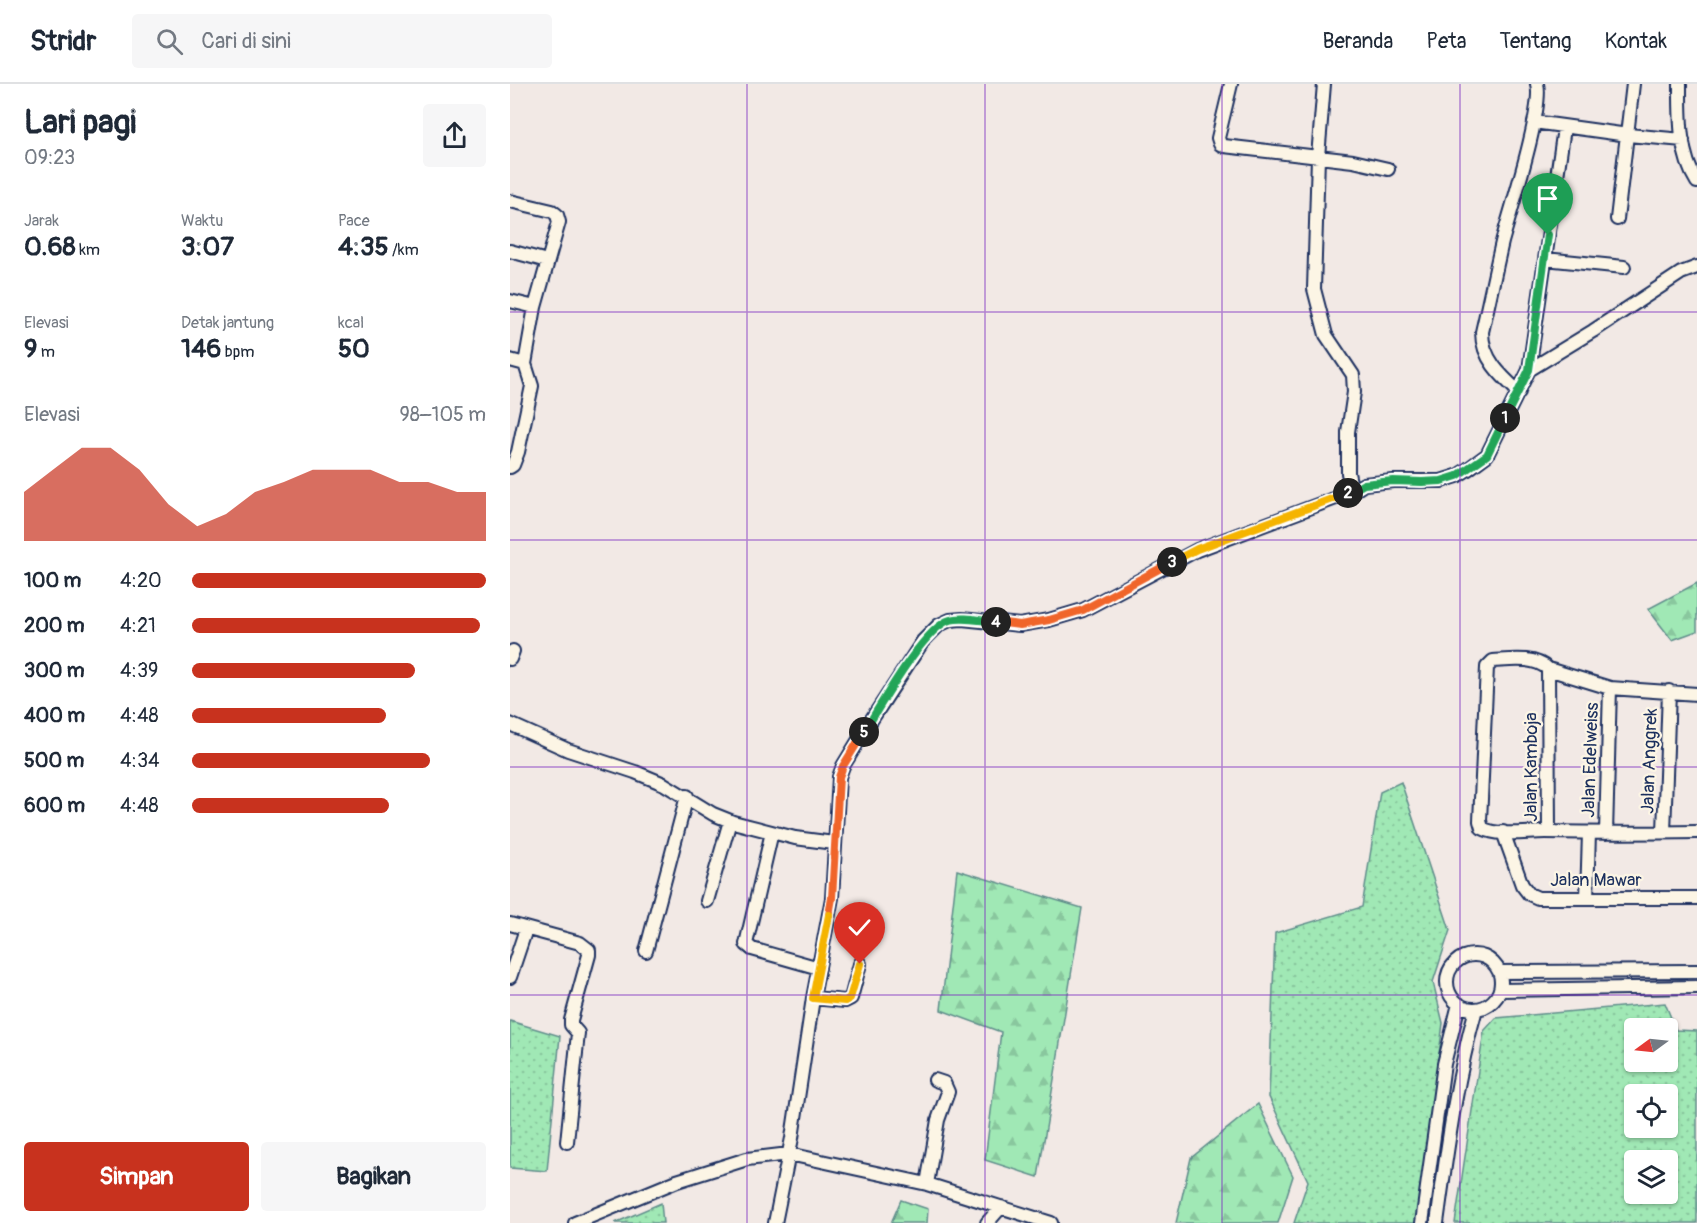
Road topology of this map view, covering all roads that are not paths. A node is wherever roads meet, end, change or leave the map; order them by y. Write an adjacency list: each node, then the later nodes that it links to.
1 (1230, 84): 10 (street)
2 (1324, 84): 10 (street)
3 (1537, 84): 6 (street)
4 (1633, 84): 8 (street)
5 (1680, 84): 9 (street)
6 (1534, 122): 7 (street); 25 (street)
7 (1564, 128): 8 (street); 16 (street)
8 (1628, 135): 9 (street); 14 (street)
9 (1683, 140): 12 (street)
10 (1318, 157): 11 (street); 27 (street)
11 (1388, 169)
12 (1697, 182)
13 (510, 201): 17 (street)
14 (1617, 219)
15 (510, 251): 17 (street)
16 (1545, 259): 18 (street); 24 (street)
17 (547, 261): 21 (street)
18 (1624, 267)
19 (1697, 267): 24 (street)
20 (510, 301): 21 (street)
21 (535, 307): 23 (street)
22 (510, 360): 23 (street)
23 (525, 364): 26 (street)
24 (1529, 370): 25 (street)
25 (1519, 392): 27 (street)
26 (510, 467)
27 (1352, 492): 42 (street)
28 (1548, 669): 29 (street); 36 (street, Jalan Kamboja); 37 (street, Jalan Kamboja)
29 (1610, 688): 30 (street); 41 (street, Jalan Edelweiss)
30 (1669, 691): 31 (street); 38 (street, Jalan Anggrek)
31 (1697, 694)
32 (510, 724): 33 (street)
33 (687, 796): 34 (street); 48 (street)
34 (730, 820): 35 (street); 45 (street)
35 (772, 832): 42 (street); 50 (street)
36 (1503, 832): 37 (street, Jalan Kamboja); 43 (street, Jalan Mawar)
37 (1549, 832): 40 (street)
38 (1664, 832): 39 (street); 41 (street)
39 (1697, 832)
40 (1589, 833): 41 (street); 43 (street)
41 (1606, 833)
42 (834, 843): 50 (street)
43 (1587, 898): 44 (street, Jalan Mawar)
44 (1697, 898)
45 (706, 901)
46 (510, 924): 47 (street)
47 (526, 928): 53 (street); 60 (street)
48 (646, 951)
49 (860, 964): 56 (street)
50 (819, 968): 56 (street)
51 (1697, 971): 52 (street)
52 (1499, 972): 55 (street); 57 (street)
53 (510, 977)
54 (1697, 987): 55 (street)
55 (1500, 990): 58 (street)
56 (813, 998): 61 (street)
57 (1459, 1004): 58 (street); 68 (street)
58 (1476, 1009): 69 (street)
59 (935, 1080): 62 (street)
60 (567, 1142)
61 (789, 1154): 62 (street); 64 (street); 65 (street)
62 (927, 1184): 63 (street)
63 (1001, 1207): 66 (street); 67 (street)
64 (575, 1223)
65 (775, 1223)
66 (987, 1223)
67 (1051, 1223)
68 (1422, 1223)
69 (1437, 1223)

